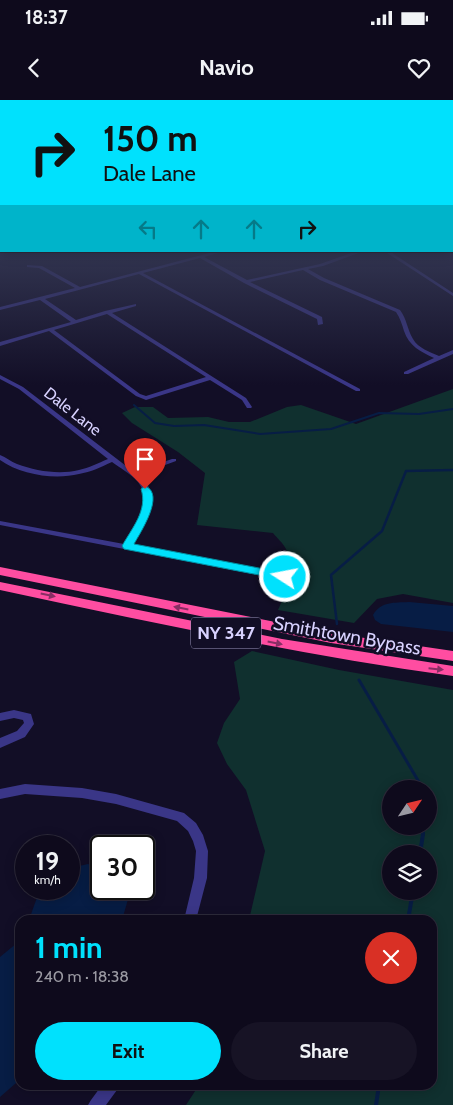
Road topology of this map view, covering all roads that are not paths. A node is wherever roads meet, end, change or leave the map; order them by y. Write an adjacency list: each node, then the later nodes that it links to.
1 (64, 292): 5 (street)
2 (175, 292): 18 (street)
3 (266, 292): 10 (street)
4 (353, 292): 14 (street)
5 (40, 298): 7 (street); 9 (street)
6 (134, 305): 8 (street)
7 (0, 309)
8 (107, 312): 9 (street); 17 (street)
9 (74, 321): 11 (street)
10 (320, 324)
11 (49, 329): 12 (street); 17 (street)
12 (0, 344)
13 (453, 352): 14 (street)
14 (438, 358): 15 (street)
15 (406, 373)
16 (0, 377): 21 (street, Dale Lane)
17 (209, 378): 19 (street)
18 (358, 390)
19 (248, 408)
20 (0, 457): 21 (street)
21 (113, 459): 23 (street, Dale Lane)
22 (174, 460): 23 (street)
23 (134, 474): 25 (street, Dale Lane)
24 (0, 523): 25 (street)
25 (127, 546): 27 (street)
26 (0, 571): 29 (highway, Smithtown Bypass / NY 347, one-way to 26)
27 (285, 577)
28 (0, 586): 30 (highway, Smithtown Bypass / NY 347, one-way to 30)
29 (453, 656)
30 (453, 671)
31 (0, 717): 32 (street)
32 (0, 743)
33 (0, 794): 34 (street)
34 (191, 915)
35 (108, 1090): 36 (street)
36 (96, 1105)

